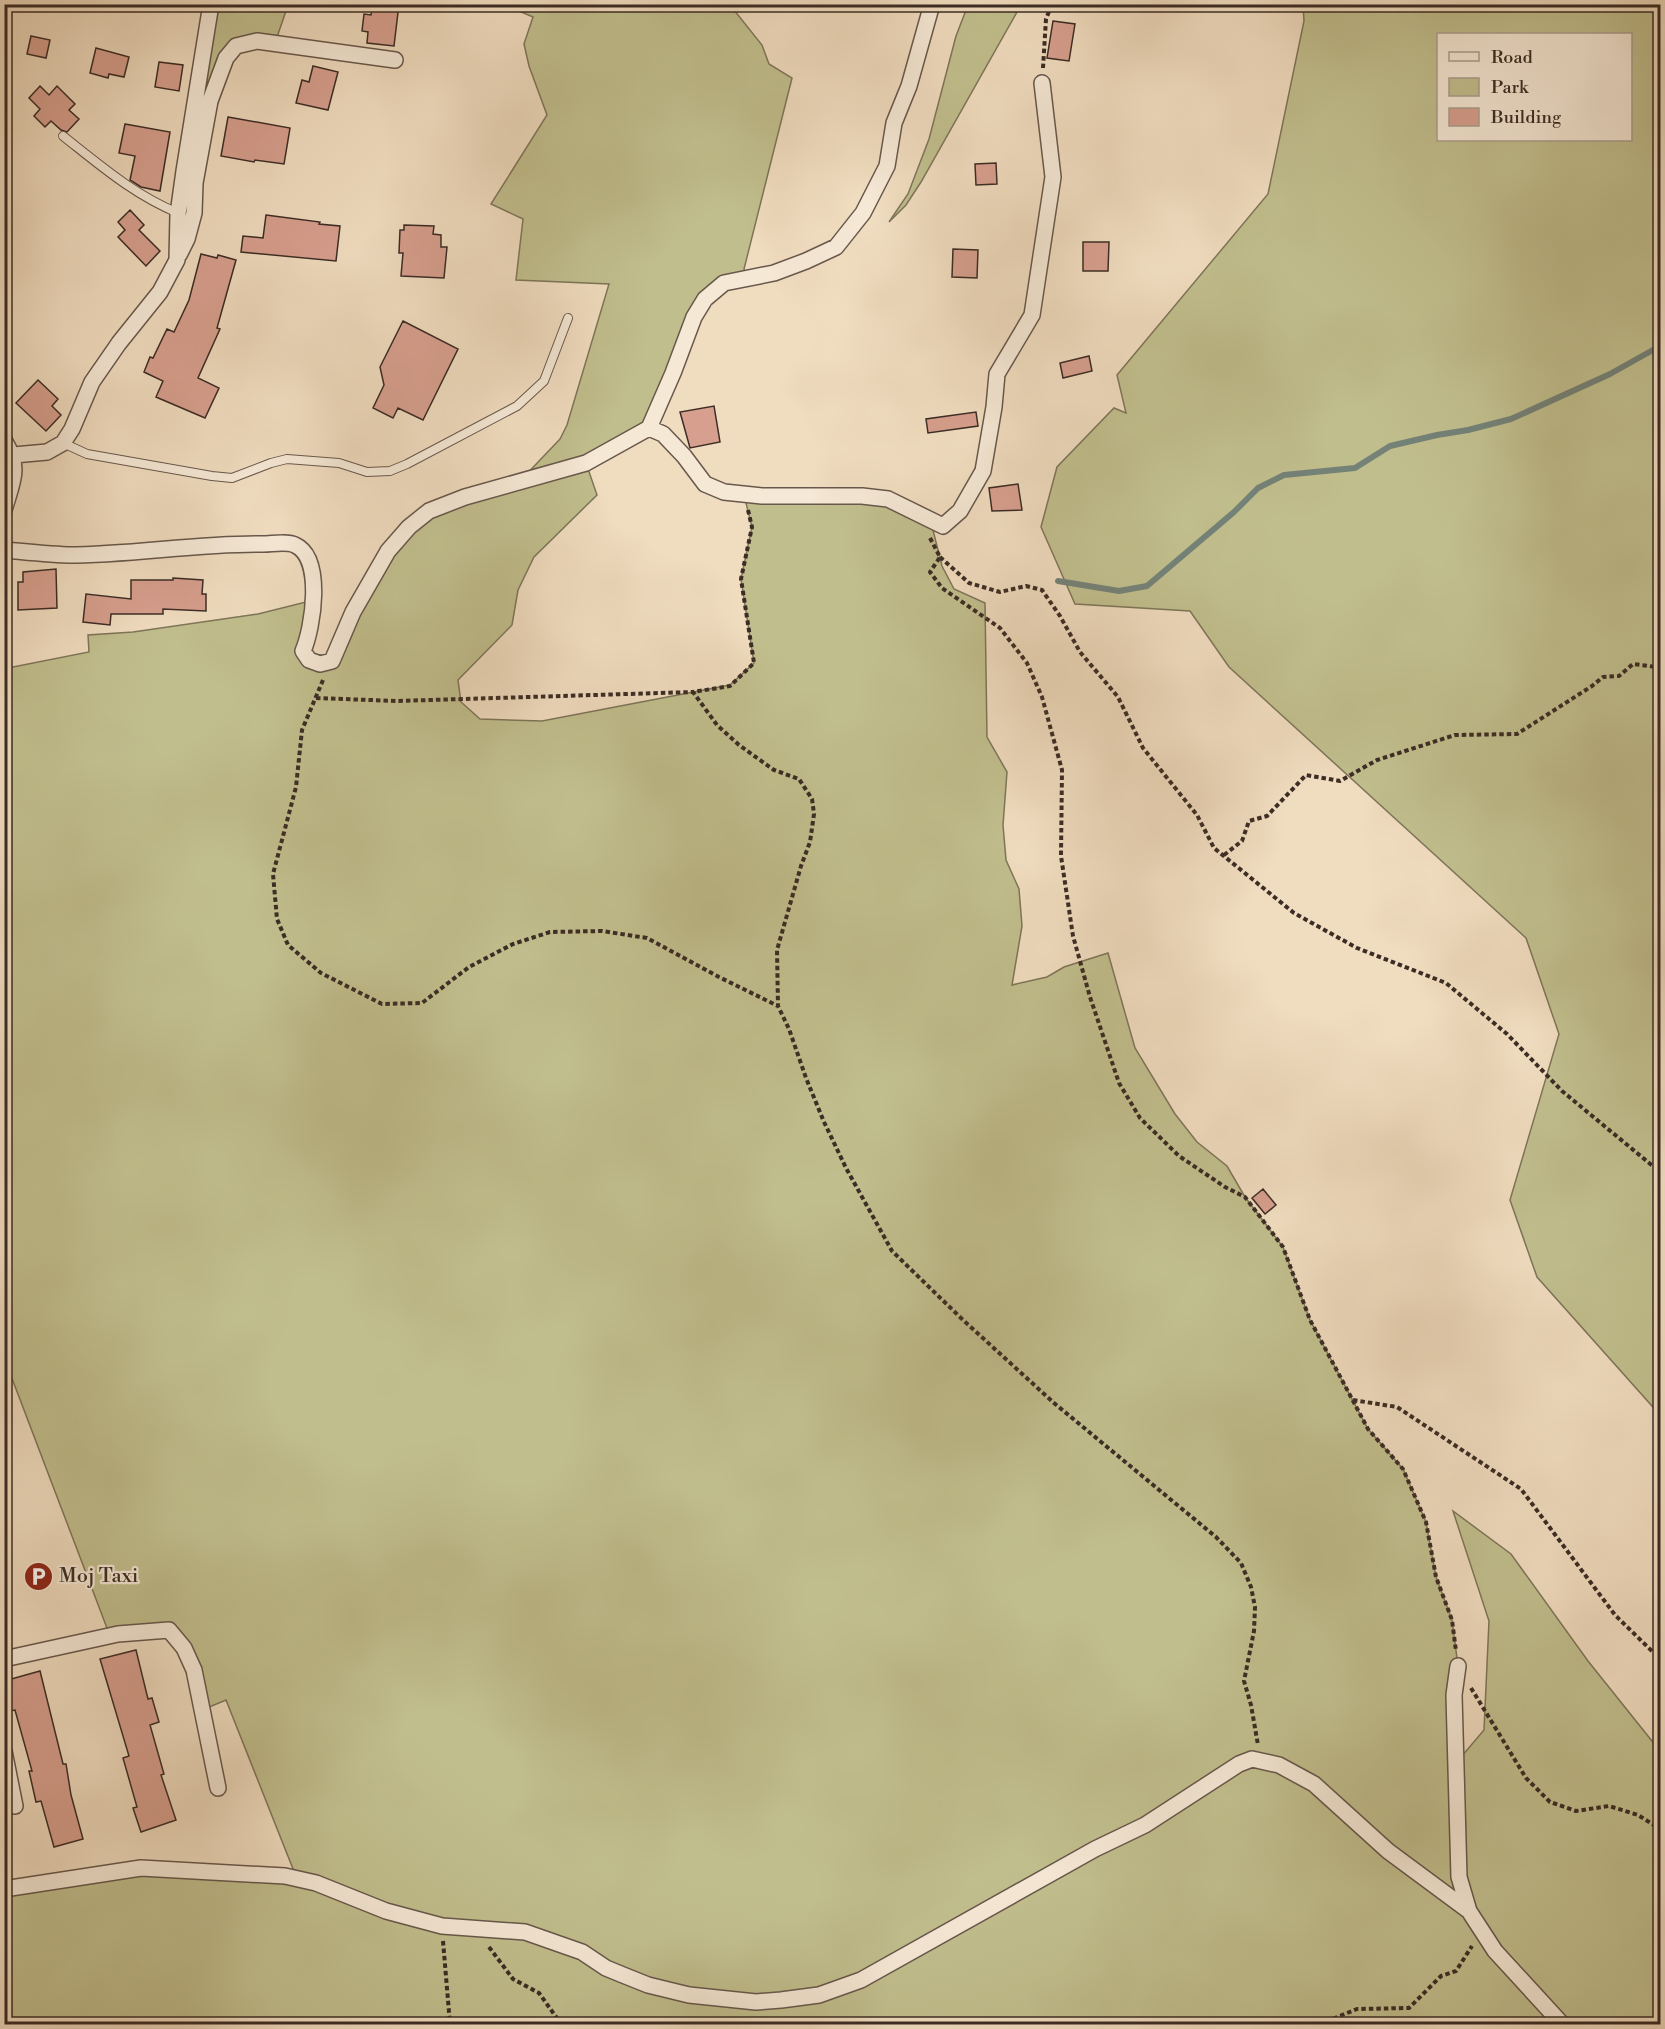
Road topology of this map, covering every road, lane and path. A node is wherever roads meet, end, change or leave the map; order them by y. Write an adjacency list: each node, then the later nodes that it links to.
1 (211, 4): 7 (street)
2 (932, 4): 10 (street)
3 (1052, 4): 5 (path)
4 (395, 60): 8 (street)
5 (1042, 83): 16 (street)
6 (63, 136): 7 (lane)
7 (178, 214): 8 (street)
8 (177, 260): 12 (street)
9 (568, 318): 12 (lane)
10 (649, 428): 14 (street); 19 (street)
11 (4, 440): 13 (street)
12 (63, 443): 13 (street)
13 (14, 455): 15 (street)
14 (744, 495): 16 (street); 21 (path)
15 (4, 510)
16 (919, 514): 18 (path)
17 (4, 550): 19 (street)
18 (940, 557): 23 (path); 26 (path)
19 (332, 661): 22 (path)
20 (1660, 665): 23 (path)
21 (693, 692): 22 (path); 24 (path)
22 (316, 698): 24 (path)
23 (1224, 855): 25 (path)
24 (778, 1006): 31 (path)
25 (1660, 1172)
26 (1352, 1400): 28 (path); 29 (path)
27 (4, 1659): 32 (street)
28 (1660, 1659)
29 (1458, 1666): 34 (path); 36 (street)
30 (4, 1751): 33 (street)
31 (1252, 1759): 36 (street); 38 (street)
32 (218, 1788)
33 (15, 1806)
34 (1660, 1829)
35 (4, 1889): 37 (street)
36 (1469, 1911): 39 (street)
37 (442, 1926): 38 (street); 40 (path)
38 (475, 1928): 41 (path)
39 (1482, 1930): 42 (path); 43 (street)
40 (450, 2025)
41 (604, 2025)
42 (1330, 2025)
43 (1562, 2025)

